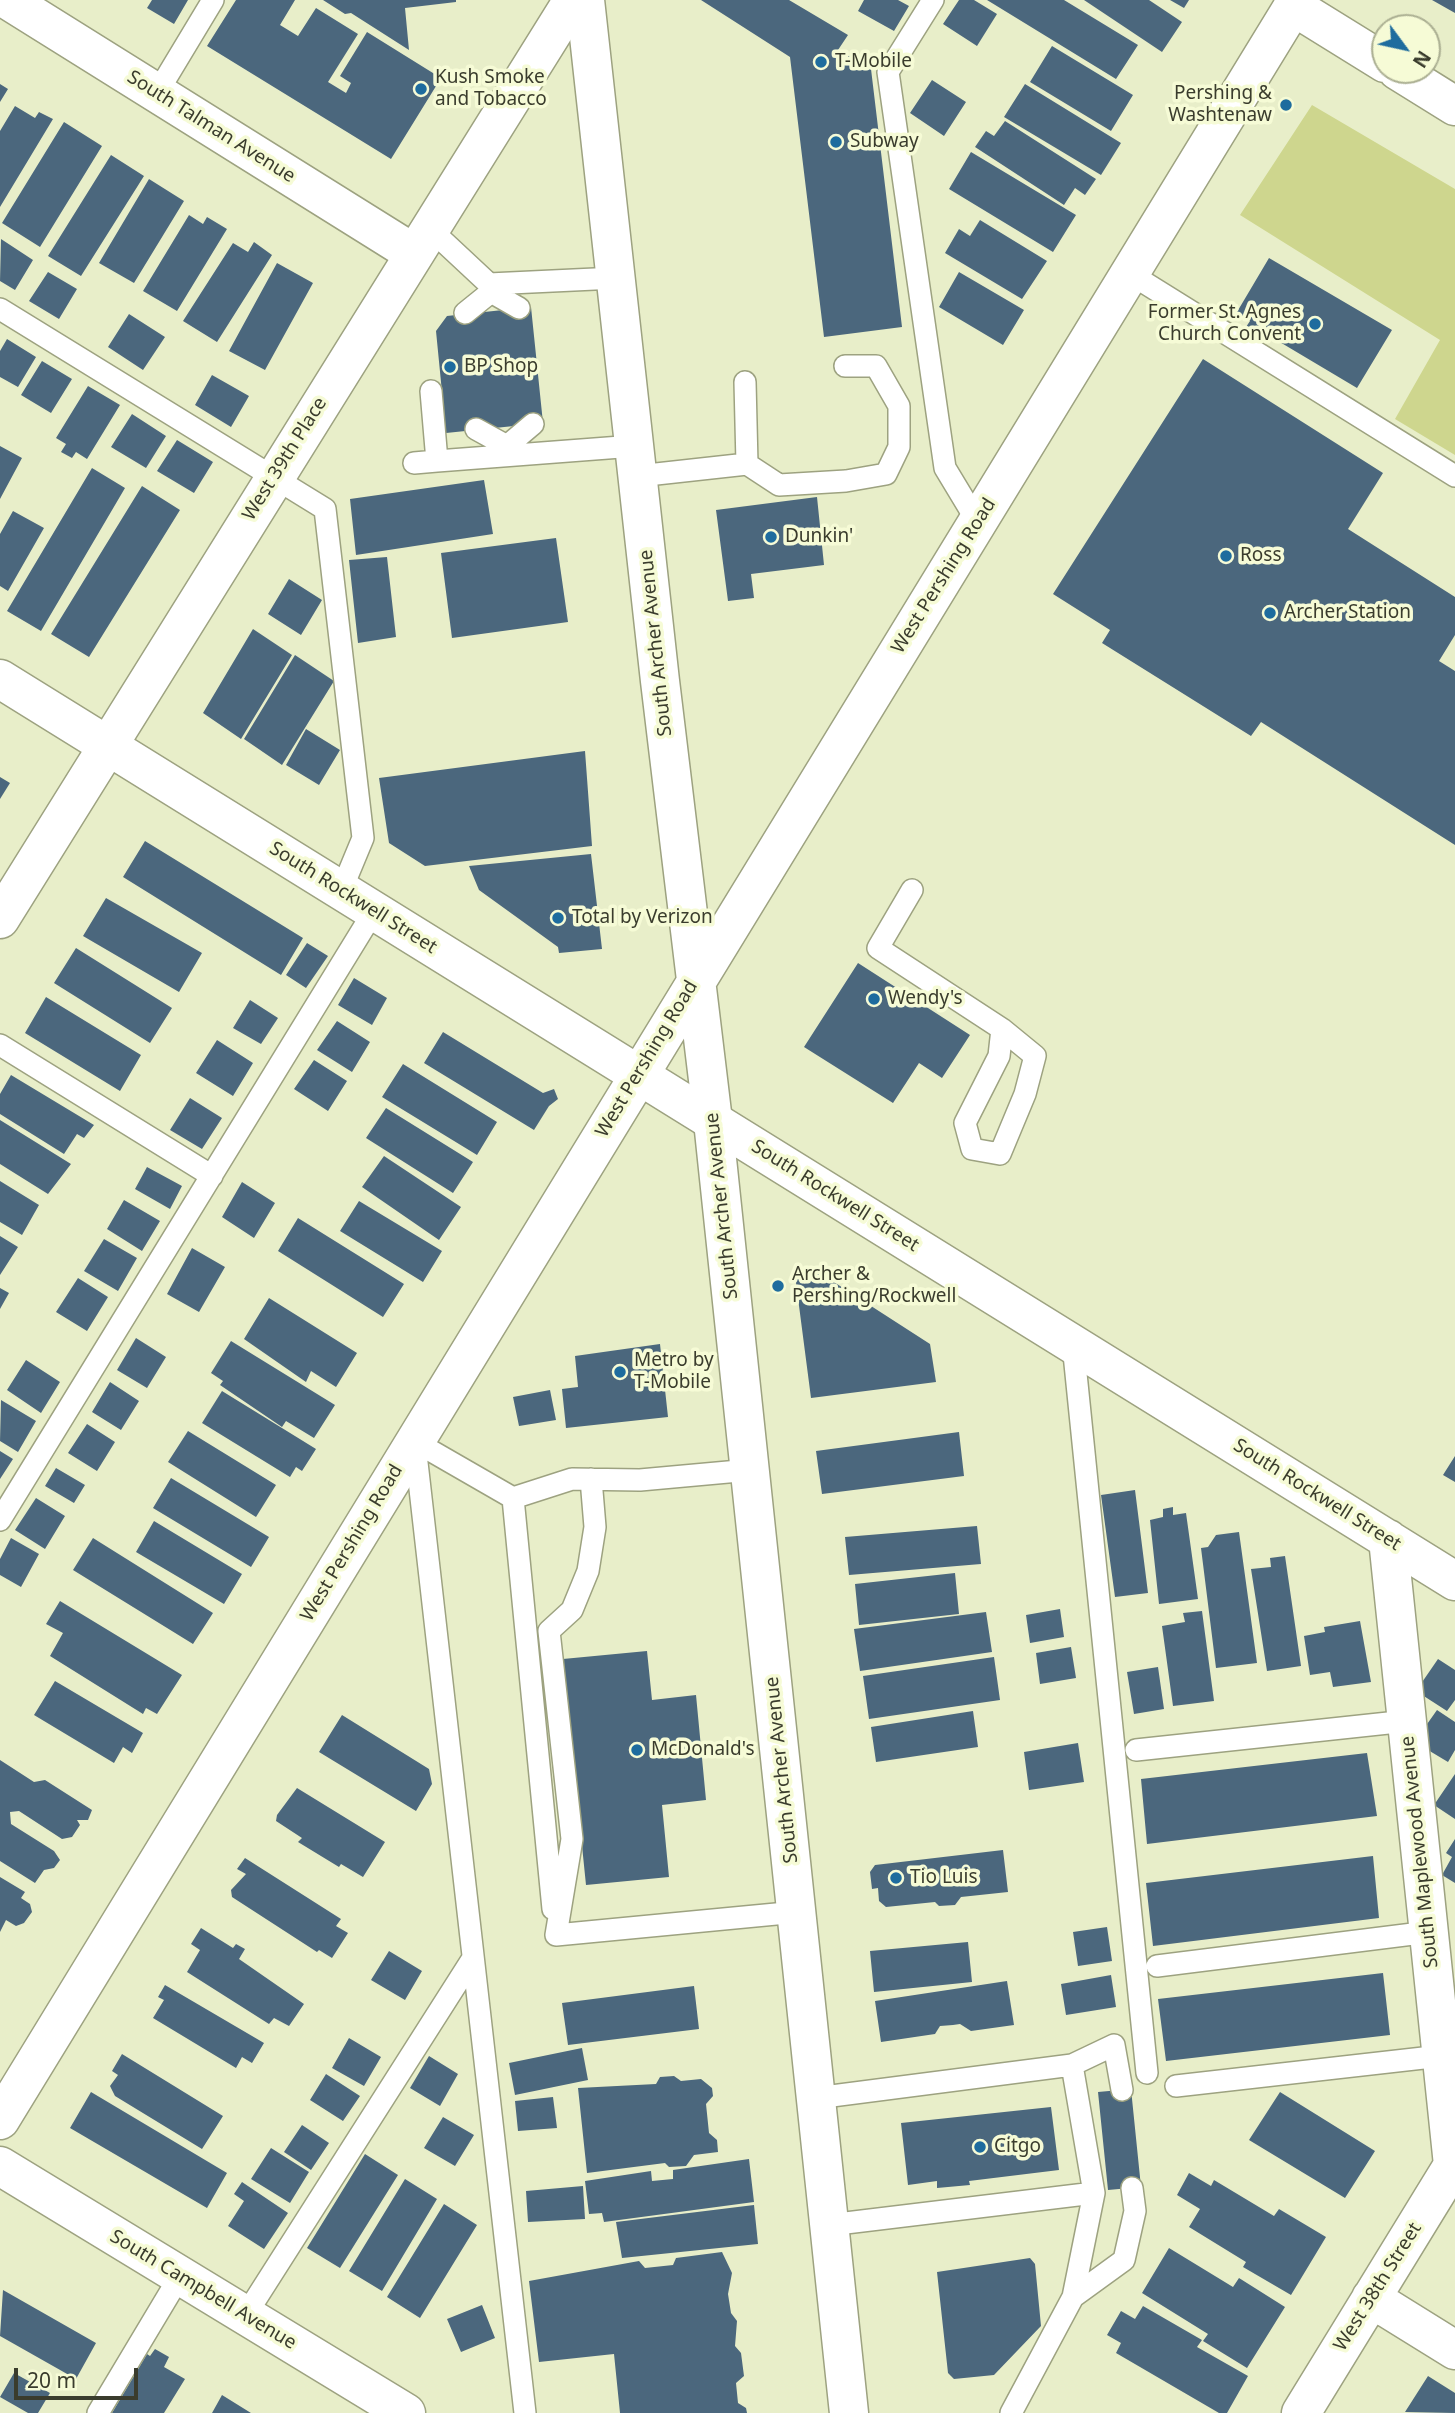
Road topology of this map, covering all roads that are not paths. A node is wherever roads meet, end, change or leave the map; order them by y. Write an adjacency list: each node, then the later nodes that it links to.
1 (9, 0): 9 (street, South Talman Avenue)
2 (213, 0): 9 (lane)
3 (573, 0): 11 (street, West 39th Place)
4 (585, 0): 13 (street, South Archer Avenue)
5 (933, 0): 30 (lane)
6 (1295, 3): 7 (street); 12 (street, West Pershing Road)
7 (1371, 53)
8 (1420, 84): 10 (street)
9 (157, 93): 11 (street, South Talman Avenue)
10 (1455, 106)
11 (421, 241): 14 (lane); 29 (street, West 39th Place)
12 (1129, 273): 28 (lane); 30 (street, West Pershing Road)
13 (616, 278): 14 (lane); 25 (street, South Archer Avenue)
14 (492, 296): 15 (lane); 17 (lane)
15 (519, 308)
16 (0, 309): 29 (lane)
17 (465, 313)
18 (845, 366): 27 (lane)
19 (745, 382): 27 (lane)
20 (431, 391): 24 (lane)
21 (533, 424): 23 (lane)
22 (476, 429): 23 (lane)
23 (508, 443): 24 (lane); 25 (lane)
24 (437, 461): 26 (lane)
25 (636, 461): 27 (lane); 37 (street, South Archer Avenue)
26 (414, 463)
27 (747, 464)
28 (1455, 476)
29 (274, 477): 32 (street, West 39th Place); 33 (lane)
30 (977, 521): 37 (street, West Pershing Road)
31 (0, 679): 32 (street, South Rockwell Street)
32 (107, 746): 33 (street, South Rockwell Street); 36 (street, West 39th Place)
33 (341, 891): 35 (street, South Rockwell Street)
34 (912, 891): 38 (lane)
35 (374, 911): 40 (street, South Rockwell Street); 42 (lane)
36 (0, 919)
37 (695, 980): 40 (street, West Pershing Road); 41 (street, South Archer Avenue)
38 (1002, 1029): 38 (lane)
39 (0, 1045): 42 (lane)
40 (638, 1075): 41 (street, South Rockwell Street); 44 (street, West Pershing Road)
41 (713, 1121): 43 (street, South Rockwell Street); 45 (street, South Archer Avenue)
42 (212, 1176): 48 (lane)
43 (1073, 1344): 49 (street, South Rockwell Street); 60 (lane)
44 (414, 1441): 47 (lane); 56 (lane); 64 (street, West Pershing Road)
45 (750, 1470): 46 (lane); 53 (street, South Archer Avenue)
46 (591, 1479): 47 (lane); 55 (lane)
47 (513, 1499): 55 (lane)
48 (0, 1520)
49 (1388, 1539): 50 (street, South Rockwell Street); 51 (street, South Maplewood Avenue)
50 (1455, 1581)
51 (1406, 1721): 52 (lane); 54 (street, South Maplewood Avenue)
52 (1136, 1750)
53 (797, 1912): 55 (lane); 63 (street, South Archer Avenue)
54 (1429, 1932): 57 (lane); 58 (street, South Maplewood Avenue)
55 (556, 1935)
56 (473, 1958): 73 (lane); 77 (lane)
57 (1157, 1966)
58 (1441, 2056): 61 (lane); 65 (street, South Maplewood Avenue)
59 (1072, 2065): 62 (lane); 63 (lane); 68 (lane)
60 (1147, 2073)
61 (1176, 2086)
62 (1122, 2090)
63 (816, 2098): 69 (street, South Archer Avenue)
64 (0, 2119)
65 (1454, 2164): 72 (street, West 38th Street)
66 (0, 2166): 70 (street, South Campbell Avenue)
67 (1132, 2188): 71 (lane)
68 (1094, 2193): 69 (lane); 71 (lane)
69 (829, 2225): 78 (street, South Archer Avenue)
70 (180, 2276): 73 (street, South Campbell Avenue); 75 (lane)
71 (1073, 2297): 79 (lane)
72 (1371, 2298): 74 (street); 80 (street, West 38th Street)
73 (244, 2316): 76 (street, South Campbell Avenue)
74 (1455, 2350)
75 (98, 2413)
76 (405, 2413)
77 (525, 2413)
78 (849, 2413)
79 (1010, 2413)
80 (1301, 2413)

